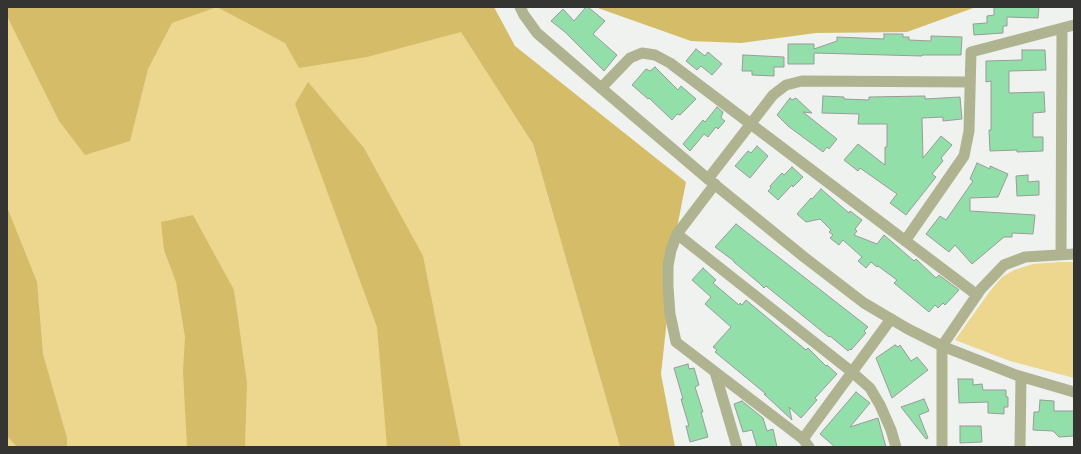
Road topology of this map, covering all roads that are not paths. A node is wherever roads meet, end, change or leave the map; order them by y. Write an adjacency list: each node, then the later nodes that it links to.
1 (520, 7): 5 (street)
2 (1074, 25): 3 (street)
3 (1062, 29): 4 (street); 10 (street)
4 (970, 82): 6 (street); 9 (street)
5 (601, 88): 6 (street); 7 (street)
6 (751, 124): 7 (street); 9 (street)
7 (711, 181): 8 (street); 13 (street)
8 (677, 234): 15 (street); 16 (street)
9 (905, 241): 12 (street)
10 (1060, 254): 11 (street); 12 (street)
11 (1074, 254)
12 (977, 295): 14 (street)
13 (891, 319): 14 (street); 16 (street)
14 (942, 346): 17 (street); 22 (street)
15 (715, 372): 19 (street); 20 (street)
16 (852, 372): 19 (street); 21 (street)
17 (1021, 377): 18 (street); 23 (street)
18 (1074, 392)
19 (806, 443)
20 (737, 447)
21 (896, 447)
22 (942, 447)
23 (1020, 447)

